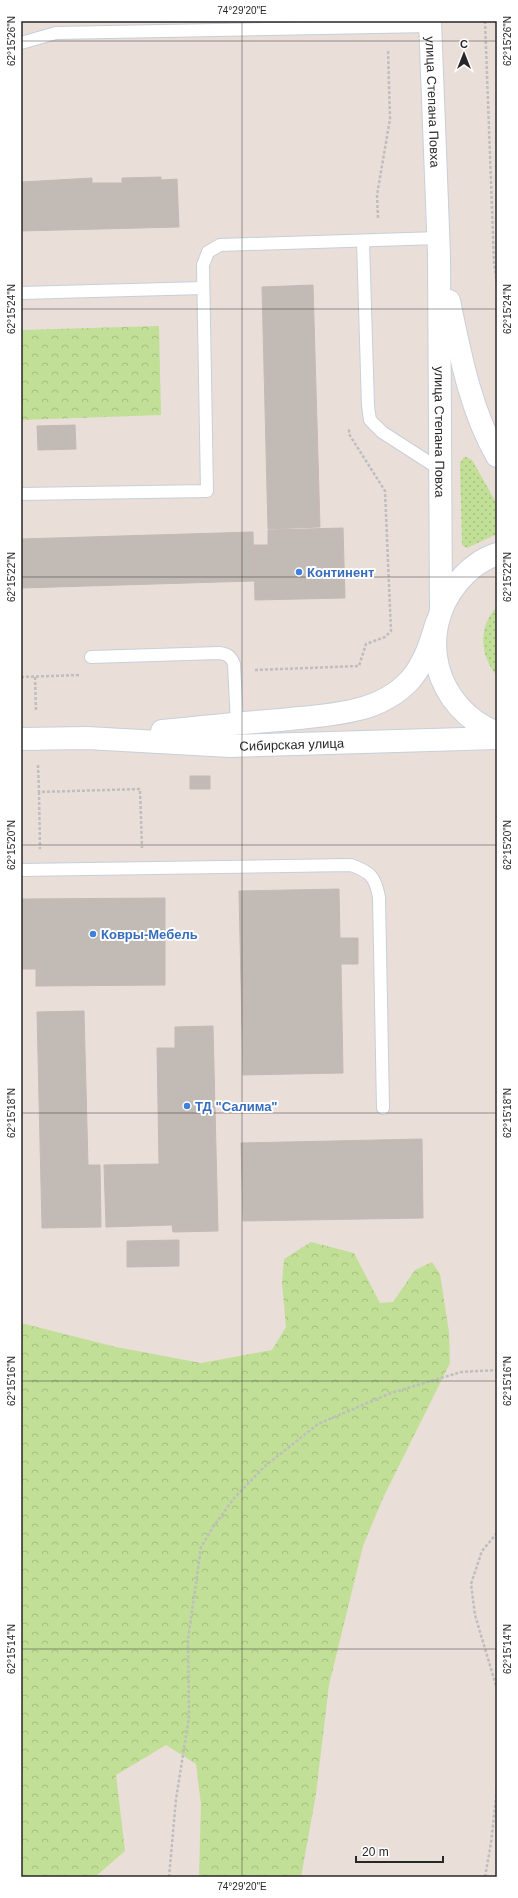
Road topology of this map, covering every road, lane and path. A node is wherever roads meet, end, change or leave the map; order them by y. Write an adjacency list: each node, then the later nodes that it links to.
1 (485, 21): 5 (path)
2 (430, 23): 3 (lane); 7 (street, улица Степана Повха)
3 (212, 25): 4 (lane)
4 (21, 43)
5 (496, 231): 8 (path)
6 (363, 241): 7 (lane); 9 (lane); 12 (lane)
7 (439, 247): 11 (street, улица Степана Повха); 12 (street, улица Степана Повха)
8 (497, 283)
9 (203, 288): 10 (lane); 13 (lane)
10 (21, 293)
11 (497, 456)
12 (441, 470): 15 (street, улица Степана Повха)
13 (21, 494)
14 (497, 554): 15 (street)
15 (439, 615): 18 (street, Сибирская улица); 19 (street)
16 (91, 657): 18 (lane)
17 (35, 677): 22 (path)
18 (237, 724): 20 (street, Сибирская улица)
19 (497, 733)
20 (87, 738): 21 (street, Сибирская улица); 22 (street, Сибирская улица)
21 (497, 738)
22 (29, 739): 23 (path)
23 (39, 792): 24 (path); 26 (path)
24 (142, 868): 26 (lane); 27 (lane)
25 (21, 870): 26 (lane)
26 (41, 870)
27 (383, 1108)
28 (497, 1370): 32 (path)
29 (497, 1532): 30 (path)
30 (497, 1689)
31 (497, 1789): 33 (path)
32 (169, 1877)
33 (485, 1877)

